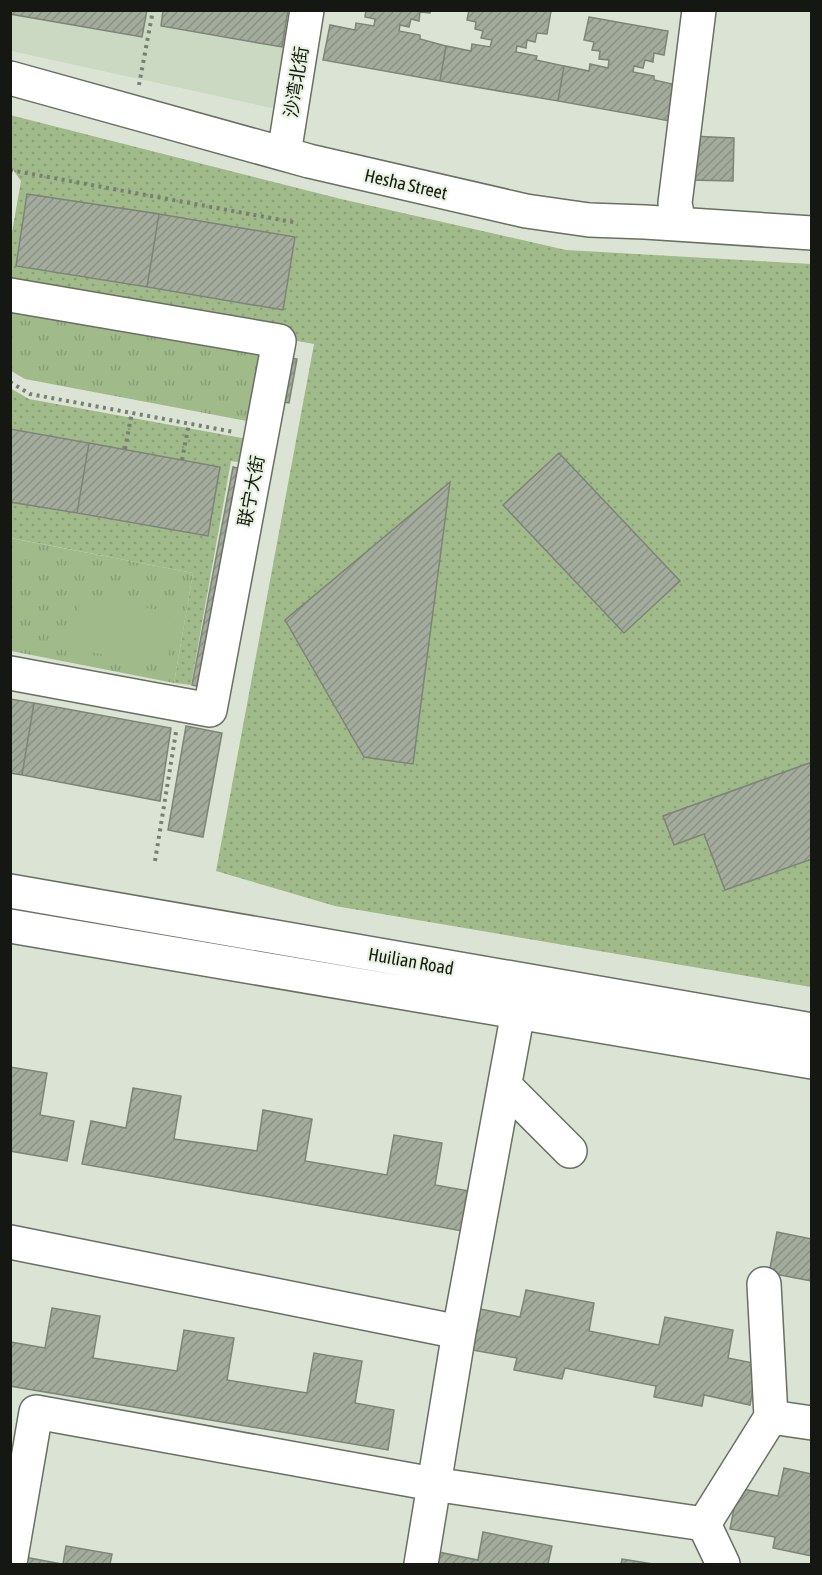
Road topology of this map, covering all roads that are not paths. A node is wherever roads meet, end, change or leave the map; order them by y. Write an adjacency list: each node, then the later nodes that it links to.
1 (307, 10): 4 (street, 沙湾北街)
2 (699, 10): 5 (street)
3 (10, 78): 4 (street, Hesha Street)
4 (284, 154): 5 (street, Hesha Street)
5 (679, 224): 6 (street, Hesha Street)
6 (812, 233)
7 (10, 295): 8 (street, 联宁大街)
8 (10, 673)
9 (10, 891): 12 (street, Huilian Road)
10 (10, 926): 11 (street, Huilian Road)
11 (519, 1012): 13 (street, Huilian Road); 14 (street)
12 (812, 1030)
13 (812, 1062)
14 (506, 1087): 15 (street); 18 (street)
15 (570, 1151)
16 (10, 1242): 18 (street)
17 (764, 1284): 19 (street)
18 (459, 1332): 21 (street)
19 (771, 1417): 20 (street); 23 (street)
20 (812, 1423)
21 (433, 1484): 22 (street); 23 (street); 25 (street)
22 (15, 1505): 24 (street)
23 (704, 1524): 26 (street)
24 (10, 1563)
25 (421, 1564)
26 (723, 1564)

